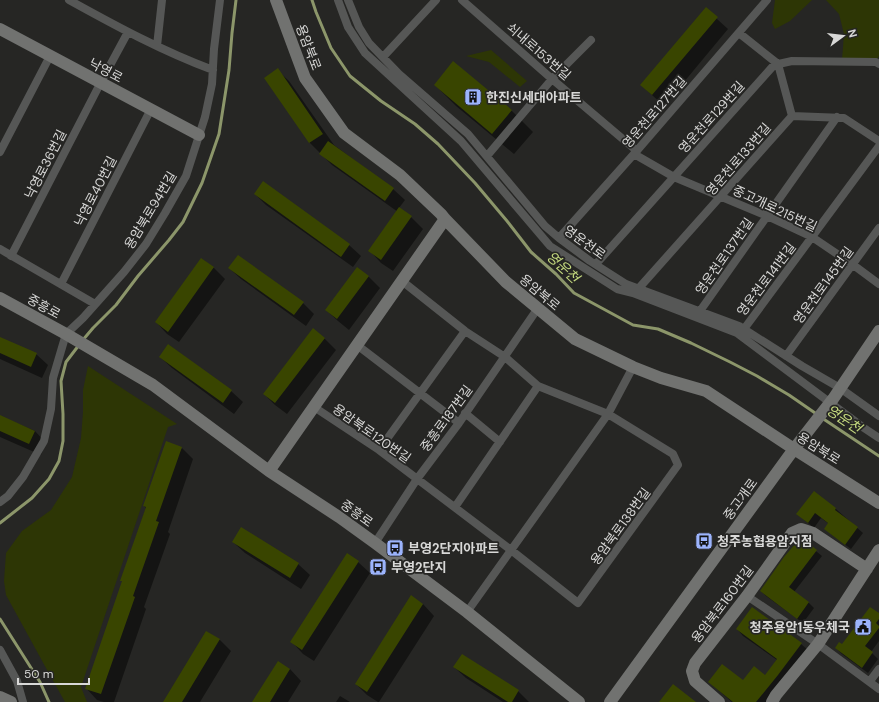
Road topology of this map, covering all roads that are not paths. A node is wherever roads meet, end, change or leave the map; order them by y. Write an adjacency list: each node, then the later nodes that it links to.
1 (69, 0): 11 (street)
2 (162, 0): 14 (street)
3 (220, 0): 19 (street, 용암북로94번길)
4 (276, 0): 34 (street, 용암북로)
5 (338, 0): 65 (street)
6 (348, 0): 16 (street, 영운천로)
7 (436, 0): 16 (street)
8 (462, 0): 20 (street, 쇠내로153번길)
9 (767, 0): 12 (street, 영운천로127번길)
10 (0, 29): 15 (street, 낙영로)
11 (128, 32): 14 (street); 21 (street, 낙영로36번길)
12 (739, 33): 18 (street); 29 (street, 영운천로127번길)
13 (591, 40): 20 (street)
14 (157, 46): 19 (street)
15 (50, 56): 21 (street, 낙영로); 28 (street)
16 (383, 57): 30 (street, 영운천로)
17 (878, 62): 18 (street)
18 (778, 64): 23 (street); 31 (street, 영운천로129번길)
19 (213, 70): 25 (street, 용암북로94번길)
20 (552, 79): 29 (street, 쇠내로153번길); 30 (street)
21 (100, 82): 22 (street, 낙영로); 38 (street, 낙영로36번길)
22 (150, 109): 25 (street, 낙영로); 42 (street, 낙영로40번길)
23 (792, 116): 24 (street); 32 (street, 영운천로133번길)
24 (837, 117): 26 (street); 33 (street, 영운천로137번길)
25 (199, 135): 46 (street, 용암북로94번길)
26 (879, 141)
27 (879, 146): 36 (street, 영운천로141번길)
28 (0, 152)
29 (635, 152): 31 (street, 중고개로215번길); 37 (street, 영운천로127번길)
30 (487, 156): 37 (street, 영운천로)
31 (674, 177): 32 (street, 중고개로215번길); 39 (street, 영운천로129번길)
32 (720, 197): 33 (street, 중고개로215번길); 44 (street, 영운천로133번길)
33 (767, 216): 36 (street, 중고개로215번길); 48 (street, 영운천로137번길)
34 (445, 219): 41 (street); 47 (street, 용암북로)
35 (879, 228): 40 (street, 영운천로145번길)
36 (812, 237): 40 (street, 중고개로215번길); 49 (street, 영운천로141번길)
37 (559, 238): 39 (street, 영운천로)
38 (5, 252): 42 (street)
39 (596, 264): 44 (street, 영운천로)
40 (852, 264): 43 (street, 중고개로215번길); 55 (street, 영운천로145번길)
41 (402, 281): 50 (street, 용암북로138번길); 53 (street)
42 (61, 284): 46 (street)
43 (879, 284)
44 (639, 288): 48 (street, 영운천로)
45 (0, 298): 52 (street, 중흥로)
46 (95, 304): 52 (street, 용암북로94번길)
47 (538, 308): 54 (street, 중흥로187번길); 56 (street, 용암북로)
48 (700, 311): 49 (street, 영운천로)
49 (744, 329): 55 (street, 영운천로)
50 (465, 331): 54 (street, 용암북로138번길); 59 (street)
51 (879, 331): 58 (street, 중고개로)
52 (71, 337): 69 (street, 중흥로); 71 (street)
53 (357, 345): 59 (street); 60 (street)
54 (505, 356): 57 (street, 용암북로138번길); 61 (street, 중흥로187번길)
55 (786, 356): 58 (street, 영운천로)
56 (632, 367): 62 (street); 67 (street, 용암북로)
57 (538, 386): 62 (street, 용암북로138번길); 66 (street)
58 (840, 388): 63 (street, 영운천로); 67 (street, 중고개로)
59 (420, 393): 64 (street); 68 (street)
60 (314, 407): 68 (street, 용암북로120번길); 69 (street)
61 (465, 413): 64 (street, 중흥로187번길); 66 (street)
62 (608, 414): 75 (street); 75 (street, 용암북로138번길)
63 (879, 416)
64 (459, 423): 70 (street, 중흥로187번길)
65 (879, 438)
66 (500, 442): 73 (street)
67 (794, 449): 72 (street, 용암북로); 89 (street, 중고개로)
68 (379, 450): 70 (street, 용암북로120번길)
69 (269, 470): 74 (street, 중흥로)
70 (417, 479): 73 (street, 용암북로138번길); 74 (street, 중흥로187번길)
71 (0, 502)
72 (879, 503)
73 (455, 508): 75 (street, 용암북로138번길)
74 (375, 543): 79 (street, 중흥로)
75 (511, 550): 79 (street)
76 (879, 550): 77 (street)
77 (867, 569): 78 (street, 용암북로160번길); 80 (street)
78 (747, 596): 80 (street); 90 (street, 용암북로160번길)
79 (467, 612): 88 (street, 중흥로)
80 (818, 644): 83 (street); 91 (street)
81 (0, 650): 87 (street)
82 (879, 669): 83 (street)
83 (870, 681): 84 (street)
84 (879, 689)
85 (0, 697): 86 (street)
86 (12, 702)
87 (22, 702)
88 (579, 702)
89 (610, 702)
90 (719, 702)
91 (772, 702)

